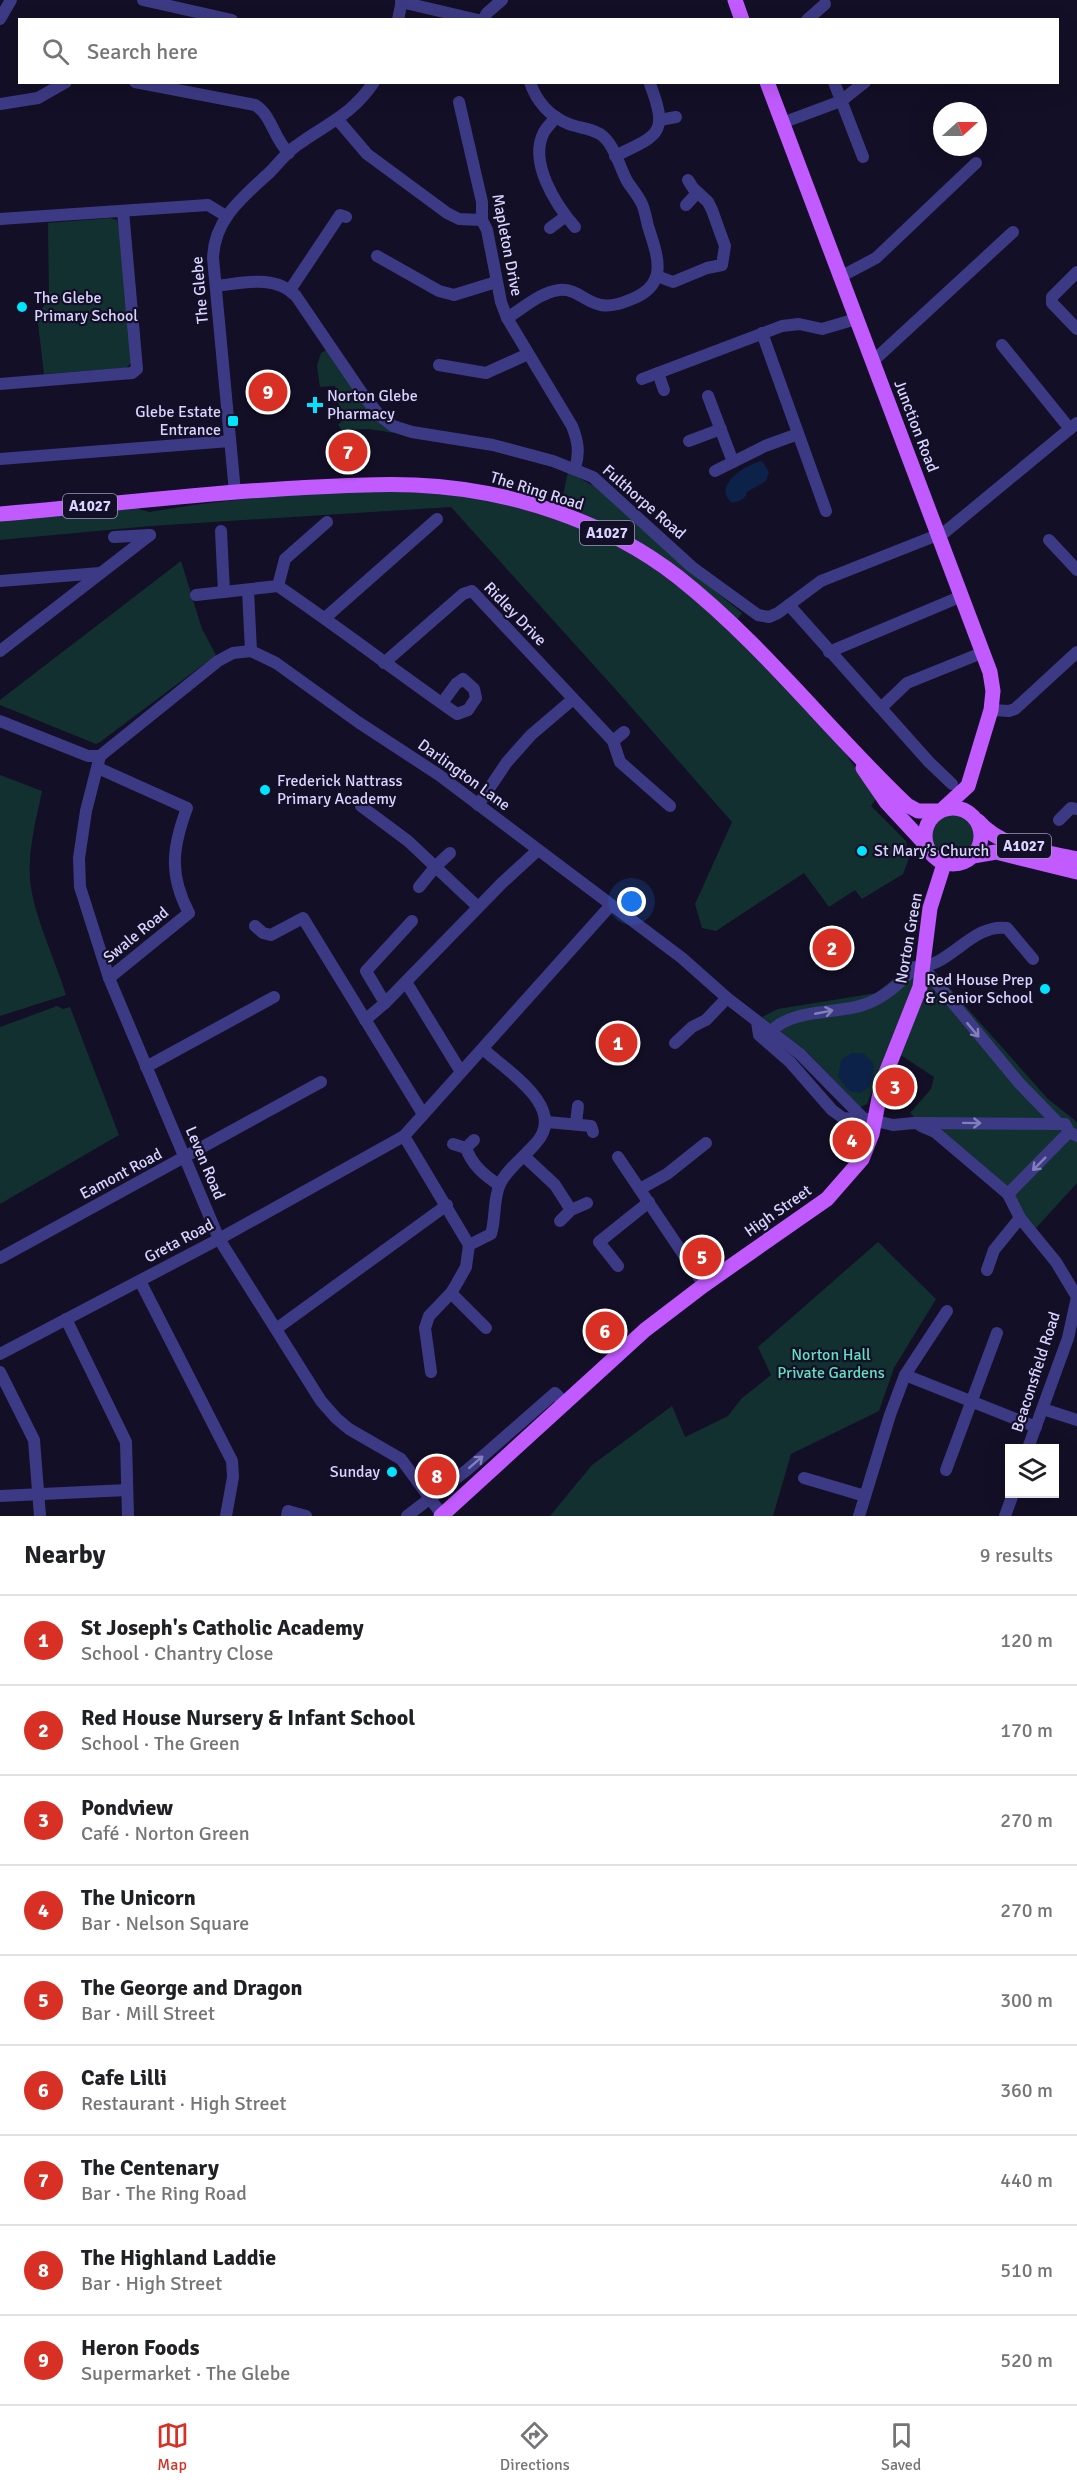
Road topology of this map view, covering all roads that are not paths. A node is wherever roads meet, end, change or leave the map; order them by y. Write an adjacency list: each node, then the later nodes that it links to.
1 (11, 0): 14 (street)
2 (143, 0): 6 (street)
3 (502, 0): 11 (street)
4 (735, 0): 12 (main road)
5 (401, 1): 9 (street); 10 (street)
6 (191, 5): 8 (street)
7 (826, 5): 13 (street)
8 (227, 18)
9 (398, 18)
10 (470, 18)
11 (484, 18)
12 (741, 18)
13 (810, 18)
14 (0, 19)
15 (62, 84): 25 (street)
16 (145, 84): 33 (street)
17 (372, 84): 29 (street, The Glebe)
18 (531, 84): 27 (street)
19 (651, 84): 30 (street)
20 (768, 84): 32 (main road, Junction Road)
21 (835, 84): 23 (street)
22 (862, 84): 23 (street)
23 (841, 101): 32 (street); 35 (street)
24 (459, 102): 26 (street, Mapleton Drive)
25 (0, 104)
26 (462, 117): 31 (street); 45 (street, Mapleton Drive)
27 (556, 117): 34 (street); 42 (street)
28 (676, 117): 30 (street)
29 (338, 120): 33 (street, The Glebe); 45 (street)
30 (660, 120): 34 (street)
31 (449, 121)
32 (782, 123): 56 (main road, Junction Road)
33 (289, 153): 41 (street, The Glebe)
34 (615, 156): 55 (street)
35 (862, 157)
36 (976, 164): 56 (street)
37 (688, 180): 38 (street)
38 (697, 193): 39 (street); 51 (street)
39 (686, 205)
40 (123, 211): 41 (street); 44 (street); 70 (street)
41 (226, 216): 58 (street, The Glebe)
42 (566, 216): 46 (street); 47 (street)
43 (346, 218): 59 (street)
44 (0, 219)
45 (482, 220): 57 (street, Mapleton Drive)
46 (575, 227)
47 (550, 228)
48 (1013, 232): 66 (street)
49 (377, 256): 50 (street)
50 (390, 263): 54 (street); 57 (street)
51 (722, 265): 52 (street); 55 (street)
52 (736, 270)
53 (1077, 272): 62 (street)
54 (384, 275)
55 (657, 276): 60 (street)
56 (840, 277): 61 (main road, Junction Road)
57 (496, 282): 60 (street, Mapleton Drive)
58 (216, 286): 59 (street); 76 (street, The Glebe)
59 (290, 290): 80 (street, Fulthorpe Road)
60 (507, 318): 65 (street, Mapleton Drive)
61 (856, 319): 63 (street); 66 (main road, Junction Road)
62 (1077, 329)
63 (762, 333): 68 (street); 75 (street)
64 (1002, 345): 73 (street)
65 (528, 354): 67 (street); 80 (street, Mapleton Drive)
66 (872, 362): 88 (main road, Junction Road)
67 (439, 365)
68 (658, 373): 69 (street); 71 (street)
69 (642, 379)
70 (0, 384)
71 (664, 390)
72 (708, 396): 74 (street)
73 (1073, 426): 88 (street)
74 (720, 429): 77 (street); 79 (street)
75 (798, 434): 79 (street); 83 (street)
76 (230, 441): 78 (street); 82 (street, The Glebe)
77 (689, 441)
78 (0, 459)
79 (733, 462): 81 (street)
80 (574, 468): 99 (street, Fulthorpe Road)
81 (715, 471)
82 (235, 492): 84 (main road, A1027); 114 (main road, The Ring Road / A1027)
83 (826, 512)
84 (0, 514)
85 (422, 514): 100 (street)
86 (327, 522): 94 (street)
87 (221, 531): 96 (street)
88 (938, 535): 98 (main road, Junction Road); 99 (street)
89 (114, 537): 92 (street)
90 (1049, 540): 91 (street)
91 (1077, 570)
92 (101, 573): 93 (street); 101 (street)
93 (0, 581)
94 (278, 586): 95 (street); 100 (street)
95 (248, 590): 96 (street); 102 (street)
96 (224, 592): 97 (street)
97 (196, 595)
98 (962, 596): 103 (street); 104 (main road, Junction Road)
99 (789, 605): 103 (street)
100 (325, 618): 106 (street)
101 (0, 651)
102 (251, 651): 115 (street); 118 (street, Darlington Lane)
103 (830, 652): 109 (street)
104 (984, 652): 109 (street); 110 (main road, Junction Road)
105 (1077, 652): 110 (street)
106 (384, 663): 107 (street, Ridley Drive); 108 (street)
107 (572, 699): 113 (street, Ridley Drive); 118 (street)
108 (442, 703)
109 (881, 708): 116 (street)
110 (991, 710): 117 (main road, Junction Road)
111 (0, 721): 115 (street)
112 (624, 732): 113 (street)
113 (613, 741): 120 (street, Ridley Drive)
114 (852, 750): 121 (main road, The Ring Road / A1027); 125 (main road, The Ring Road / A1027)
115 (99, 762): 140 (street, Leven Road); 140 (street, Swale Road)
116 (952, 784)
117 (968, 786): 121 (main road); 123 (main road, Junction Road)
118 (478, 805): 126 (street, Darlington Lane)
119 (361, 806): 131 (street)
120 (670, 806)
121 (941, 809): 123 (main road, A1027); 125 (main road)
122 (1077, 809): 124 (street)
123 (975, 818): 128 (main road, A1027); 129 (main road, A1027)
124 (1059, 820)
125 (925, 844): 130 (main road, A1027)
126 (538, 850): 134 (street, Darlington Lane); 135 (street)
127 (450, 854): 131 (street)
128 (973, 856): 130 (main road, A1027); 132 (main road, A1027)
129 (1077, 859)
130 (945, 864): 139 (main road, Norton Green)
131 (436, 866): 133 (street); 135 (street)
132 (1077, 872)
133 (419, 887)
134 (611, 905): 143 (street, Darlington Lane); 149 (street)
135 (478, 907): 141 (street)
136 (412, 921): 144 (street)
137 (254, 926): 145 (street)
138 (1033, 959): 139 (street)
139 (924, 968): 147 (street, one-way to 139); 156 (main road, Norton Green); 160 (street, one-way to 160)
140 (109, 978): 150 (street, Leven Road)
141 (406, 982): 144 (street); 151 (street)
142 (274, 998): 150 (street)
143 (727, 998): 146 (street, Darlington Lane); 148 (street)
144 (385, 1003): 145 (street)
145 (365, 1020): 154 (street)
146 (757, 1022): 147 (street, Darlington Lane); 155 (street)
147 (771, 1032): 155 (street, Darlington Lane)
148 (675, 1043)
149 (483, 1049): 151 (street); 157 (street)
150 (146, 1067): 167 (street, Leven Road)
151 (461, 1072): 154 (street)
152 (321, 1082): 167 (street, Eamont Road)
153 (578, 1106): 159 (street)
154 (423, 1114): 162 (street)
155 (852, 1120): 156 (street, Darlington Lane)
156 (875, 1120): 158 (street, Darlington Lane); 183 (main road, High Street)
157 (547, 1122): 159 (street); 165 (street)
158 (914, 1123): 160 (street, Darlington Lane, one-way to 160); 170 (street, Beaconsfield Road)
159 (576, 1124): 161 (street)
160 (1070, 1129): 170 (street, one-way to 170)
161 (593, 1132)
162 (404, 1136): 173 (street); 177 (street, Greta Road)
163 (706, 1143): 169 (street)
164 (464, 1144): 168 (street)
165 (524, 1156): 168 (street); 174 (street)
166 (618, 1157): 169 (street)
167 (185, 1158): 177 (street, Leven Road); 179 (street, Eamont Road)
168 (499, 1185): 178 (street)
169 (640, 1189): 171 (street)
170 (1008, 1194): 175 (street, Beaconsfield Road)
171 (649, 1202): 180 (street); 183 (street)
172 (586, 1203): 174 (street)
173 (447, 1205): 178 (street); 188 (street)
174 (571, 1210): 176 (street)
175 (1020, 1218): 181 (street); 190 (street, Beaconsfield Road)
176 (560, 1221)
177 (219, 1239): 182 (street, Greta Road); 188 (street, Leven Road)
178 (469, 1245): 184 (street)
179 (0, 1258)
180 (618, 1266)
181 (987, 1270)
182 (140, 1281): 186 (street, Greta Road); 214 (street)
183 (705, 1285): 198 (main road, High Street)
184 (452, 1293): 187 (street); 193 (street)
185 (947, 1311): 196 (street)
186 (66, 1319): 191 (street, Greta Road); 205 (street)
187 (486, 1328)
188 (276, 1329): 209 (street, Leven Road)
189 (997, 1333): 197 (street)
190 (1072, 1340): 199 (street, Beaconsfield Road)
191 (0, 1354)
192 (441, 1355): 193 (street)
193 (428, 1358): 195 (street)
194 (0, 1372): 206 (street)
195 (431, 1372)
196 (904, 1375): 197 (street); 208 (street)
197 (971, 1401): 201 (street); 203 (street)
198 (566, 1404): 209 (street, one-way to 198); 217 (main road, High Street)
199 (1043, 1409): 200 (street); 201 (street, Beaconsfield Road)
200 (1077, 1420)
201 (1036, 1426): 202 (street, Beaconsfield Road)
202 (1030, 1444)
203 (946, 1470)
204 (804, 1478): 208 (street)
205 (128, 1490): 206 (street); 213 (street)
206 (39, 1494): 207 (street); 212 (street)
207 (0, 1496)
208 (865, 1496): 218 (street)
209 (430, 1498): 216 (street); 217 (street, Leven Road)
210 (1012, 1498): 219 (street)
211 (288, 1513): 215 (street)
212 (40, 1516)
213 (129, 1516)
214 (226, 1516)
215 (306, 1516)
216 (407, 1516)
217 (442, 1516)
218 (859, 1516)
219 (1005, 1516)

